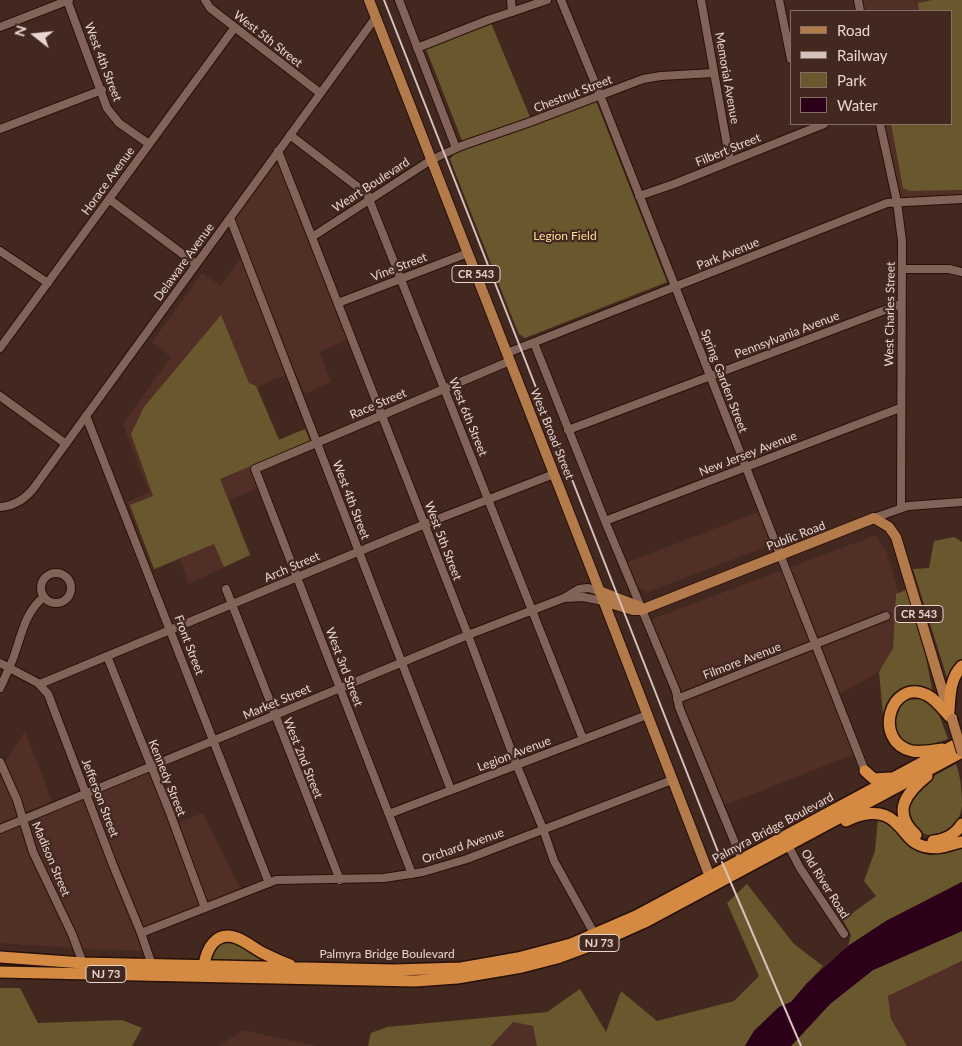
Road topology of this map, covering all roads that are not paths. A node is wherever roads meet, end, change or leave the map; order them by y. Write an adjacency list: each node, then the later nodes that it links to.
1 (68, 0): 12 (street); 17 (street, West 4th Street)
2 (205, 0): 13 (street, West 5th Street)
3 (369, 0): 11 (main road, West Broad Street / CR 543)
4 (399, 0): 14 (street)
5 (511, 0): 10 (street)
6 (547, 0): 10 (street)
7 (561, 0): 19 (street, Spring Garden Street)
8 (701, 0): 16 (street, Memorial Avenue)
9 (779, 0): 15 (street)
10 (512, 12): 14 (street)
11 (376, 17): 18 (street, Delaware Avenue); 29 (main road, West Broad Street / CR 543)
12 (0, 27)
13 (235, 27): 18 (street, West 5th Street); 25 (street, Horace Avenue)
14 (417, 48): 26 (street)
15 (790, 54)
16 (713, 73): 19 (street, Chestnut Street); 30 (street, Memorial Avenue)
17 (102, 90): 23 (street); 25 (street, West 4th Street)
18 (320, 93): 24 (street, Delaware Avenue)
19 (600, 95): 26 (street, Chestnut Street); 31 (street, Spring Garden Street)
20 (819, 125): 22 (street, Filbert Street)
21 (880, 125): 35 (street, West Charles Street)
22 (804, 128): 30 (street, Filbert Street)
23 (0, 129)
24 (290, 134): 27 (street, Delaware Avenue); 34 (street, West 6th Street)
25 (149, 144): 32 (street, Horace Avenue)
26 (456, 148): 28 (street, Chestnut Street)
27 (278, 151): 36 (street, Delaware Avenue); 37 (street, West 5th Street)
28 (444, 154): 29 (street, Weart Boulevard)
29 (431, 160): 34 (street, Weart Boulevard); 39 (main road, West Broad Street / CR 543)
30 (730, 161): 31 (street, Filbert Street)
31 (640, 196): 45 (street, Spring Garden Street)
32 (109, 199): 40 (street); 44 (street, Horace Avenue)
33 (962, 199): 35 (street, Park Avenue)
34 (369, 200): 37 (street, Weart Boulevard); 43 (street, West 6th Street)
35 (897, 202): 41 (street, West Charles Street); 45 (street, Park Avenue)
36 (230, 218): 40 (street, Delaware Avenue); 58 (street, West 4th Street)
37 (312, 236): 46 (street, West 5th Street)
38 (0, 251): 44 (street)
39 (468, 253): 43 (street, Vine Street); 50 (main road, West Broad Street / CR 543)
40 (196, 264): 56 (street, Delaware Avenue)
41 (902, 269): 42 (street); 47 (street, West Charles Street)
42 (962, 272)
43 (401, 279): 46 (street, Vine Street); 52 (street, West 6th Street)
44 (48, 282): 49 (street, Horace Avenue)
45 (675, 287): 48 (street, Park Avenue); 51 (street, Spring Garden Street)
46 (338, 303): 55 (street, West 5th Street)
47 (901, 304): 51 (street, Pennsylvania Avenue); 54 (street, West Charles Street)
48 (534, 343): 50 (street, Park Avenue); 57 (street, West Broad Street)
49 (0, 348)
50 (508, 357): 52 (street, Race Street); 62 (main road, West Broad Street / CR 543)
51 (710, 376): 57 (street, Pennsylvania Avenue); 60 (street, Spring Garden Street)
52 (444, 388): 55 (street, Race Street); 63 (street, West 6th Street)
53 (0, 396): 59 (street)
54 (900, 408): 60 (street, New Jersey Avenue); 66 (street, West Charles Street)
55 (382, 415): 58 (street, Race Street); 69 (street, West 5th Street)
56 (86, 416): 59 (street, Delaware Avenue); 82 (street, Front Street)
57 (568, 430): 68 (street, West Broad Street)
58 (317, 442): 61 (street, Race Street); 70 (street, West 4th Street)
59 (66, 444): 65 (street, Delaware Avenue)
60 (746, 467): 68 (street, New Jersey Avenue); 71 (street, Spring Garden Street)
61 (255, 469): 72 (street, West 3rd Street)
62 (554, 474): 63 (street, Arch Street); 74 (main road, West Broad Street / CR 543)
63 (488, 500): 69 (street, Arch Street); 80 (street, West 6th Street)
64 (962, 502): 66 (street, Public Road)
65 (0, 507)
66 (901, 507): 67 (street, Public Road)
67 (874, 518): 71 (main road, Public Road); 95 (main road, CR 543)
68 (605, 521): 79 (street, West Broad Street)
69 (425, 524): 70 (street, Arch Street); 83 (street, West 5th Street)
70 (359, 552): 72 (street, Arch Street); 87 (street, West 4th Street)
71 (780, 555): 79 (main road, Public Road); 84 (street, Spring Garden Street)
72 (297, 578): 78 (street, Arch Street); 92 (street, West 3rd Street)
73 (226, 589): 78 (street, West 2nd Street)
74 (599, 591): 76 (street, Market Street); 77 (main road, West Broad Street / CR 543); 79 (main road)
75 (44, 597): 75 (street); 89 (street)
76 (564, 598): 77 (street, Market Street); 80 (street, Market Street)
77 (603, 601): 79 (main road, Public Road); 94 (main road, West Broad Street)
78 (232, 605): 82 (street, Arch Street); 96 (street, West 2nd Street)
79 (643, 609): 93 (street, West Broad Street)
80 (532, 611): 83 (street, Market Street); 97 (street, West 6th Street)
81 (886, 616): 84 (street, Filmore Avenue)
82 (170, 630): 85 (street, Arch Street); 98 (street, Front Street)
83 (468, 635): 87 (street, Market Street); 102 (street, West 5th Street)
84 (815, 645): 93 (street, Filmore Avenue); 104 (street, Spring Garden Street)
85 (107, 656): 90 (street, Arch Street); 103 (street, Kennedy Street)
86 (0, 663): 89 (street)
87 (402, 663): 92 (street, Market Street); 107 (street, West 4th Street)
88 (962, 666): 95 (highway)
89 (10, 668): 90 (street); 91 (street)
90 (40, 684): 108 (street, Jefferson Street)
91 (0, 688)
92 (340, 688): 96 (street, Market Street); 110 (street, West 3rd Street)
93 (678, 699): 118 (street, West Broad Street)
94 (647, 715): 97 (street, Legion Avenue); 106 (main road, West Broad Street)
95 (950, 715): 99 (main road, CR 543, bridge); 99 (highway)
96 (274, 716): 98 (street, Market Street); 121 (street, West 2nd Street)
97 (583, 739): 102 (street, Legion Avenue)
98 (214, 741): 103 (street, Market Street); 122 (street, Front Street)
99 (959, 748): 100 (highway, Palmyra Bridge Boulevard / NJ 73); 105 (highway, Palmyra Bridge Boulevard / NJ 73)
100 (944, 761): 112 (highway); 115 (highway, Palmyra Bridge Boulevard / NJ 73)
101 (0, 762): 111 (street, Madison Street)
102 (517, 766): 107 (street, Legion Avenue); 114 (street, West 5th Street)
103 (151, 767): 108 (street, Market Street); 123 (street, Kennedy Street)
104 (865, 771): 105 (highway); 109 (highway)
105 (896, 777): 109 (highway, Palmyra Bridge Boulevard / NJ 73)
106 (672, 780): 114 (street, Orchard Avenue); 120 (main road, West Broad Street)
107 (451, 790): 110 (street, Legion Avenue)
108 (87, 793): 111 (street, Market Street); 124 (street, Jefferson Street)
109 (865, 794): 118 (highway, Palmyra Bridge Boulevard / NJ 73)
110 (388, 814): 119 (street, West 3rd Street)
111 (23, 820): 113 (street, Market Street); 128 (street, Madison Street)
112 (962, 824)
113 (0, 829)
114 (543, 829): 119 (street, Orchard Avenue); 126 (street, West 5th Street)
115 (807, 835): 116 (highway); 117 (highway, Palmyra Bridge Boulevard / NJ 73)
116 (962, 842)
117 (788, 845): 125 (street, Old River Road); 132 (highway, Palmyra Bridge Boulevard / NJ 73)
118 (742, 860): 120 (highway, Palmyra Bridge Boulevard / NJ 73)
119 (412, 874): 121 (street, Orchard Avenue)
120 (710, 877): 126 (highway, Palmyra Bridge Boulevard / NJ 73)
121 (340, 880): 122 (street, Orchard Avenue)
122 (269, 883): 123 (street, Orchard Avenue)
123 (205, 908): 124 (street, Orchard Avenue)
124 (141, 933): 129 (street, Jefferson Street)
125 (844, 934)
126 (595, 935): 131 (highway, Palmyra Bridge Boulevard / NJ 73)
127 (1, 954): 128 (highway, Palmyra Bridge Boulevard / NJ 73)
128 (84, 963): 129 (highway, Palmyra Bridge Boulevard / NJ 73)
129 (152, 965): 130 (highway, Palmyra Bridge Boulevard / NJ 73)
130 (204, 966): 131 (highway, Palmyra Bridge Boulevard / NJ 73); 131 (highway)
131 (296, 968)
132 (0, 972)

